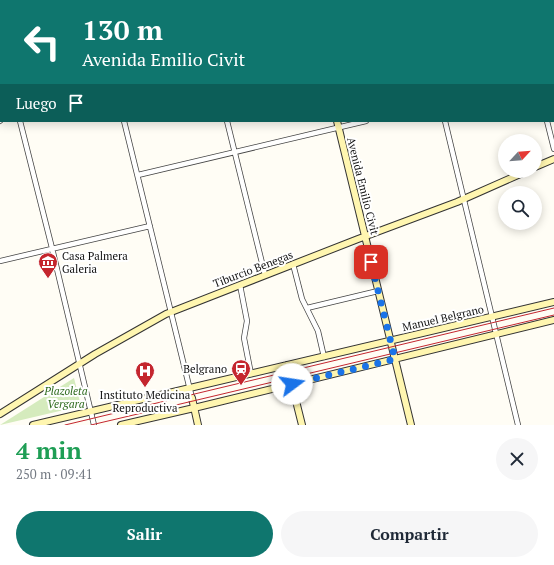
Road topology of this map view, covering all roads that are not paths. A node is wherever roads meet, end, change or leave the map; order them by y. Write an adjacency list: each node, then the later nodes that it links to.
1 (20, 122): 17 (street)
2 (124, 122): 12 (street)
3 (227, 122): 9 (street)
4 (357, 122): 7 (street)
5 (445, 122): 14 (street)
6 (547, 122): 8 (street)
7 (338, 124): 9 (street); 16 (street, Avenida Emilio Civit)
8 (554, 149)
9 (235, 152): 12 (street); 20 (street)
10 (554, 159): 11 (street)
11 (542, 165)
12 (138, 176): 15 (street)
13 (511, 178): 14 (street, Tiburcio Benegas)
14 (464, 199): 16 (street, Tiburcio Benegas); 26 (street)
15 (150, 226): 17 (street); 25 (street)
16 (365, 236): 19 (street, Tiburcio Benegas); 22 (street, Avenida Emilio Civit)
17 (52, 248): 18 (street); 32 (street)
18 (0, 261)
19 (293, 264): 20 (street, Tiburcio Benegas); 24 (street)
20 (265, 275): 21 (street, Tiburcio Benegas)
21 (240, 285): 25 (street, Tiburcio Benegas); 34 (street)
22 (378, 291): 24 (street); 29 (street, Avenida Emilio Civit)
23 (554, 302): 26 (street, Manuel Belgrano)
24 (307, 308): 30 (street)
25 (171, 312): 32 (street, Tiburcio Benegas); 36 (street)
26 (492, 317): 28 (street); 29 (street, Manuel Belgrano)
27 (554, 320): 28 (street)
28 (496, 334): 31 (street); 47 (street)
29 (390, 341): 30 (street, Manuel Belgrano); 31 (street, Avenida Emilio Civit)
30 (324, 357): 33 (street, Manuel Belgrano)
31 (395, 359): 35 (street); 46 (street, Avenida Emilio Civit)
32 (80, 364): 39 (street); 40 (street, Tiburcio Benegas)
33 (287, 365): 34 (street, Manuel Belgrano); 35 (street)
34 (251, 374): 36 (street, Manuel Belgrano)
35 (292, 384): 38 (street); 45 (street)
36 (190, 388): 37 (street); 39 (street, Manuel Belgrano)
37 (192, 398): 38 (street)
38 (194, 408): 43 (street); 44 (street)
39 (91, 412): 41 (street); 42 (street, Manuel Belgrano)
40 (0, 414)
41 (93, 423)
42 (33, 425)
43 (121, 425)
44 (198, 425)
45 (302, 425)
46 (411, 425)
47 (518, 425)

